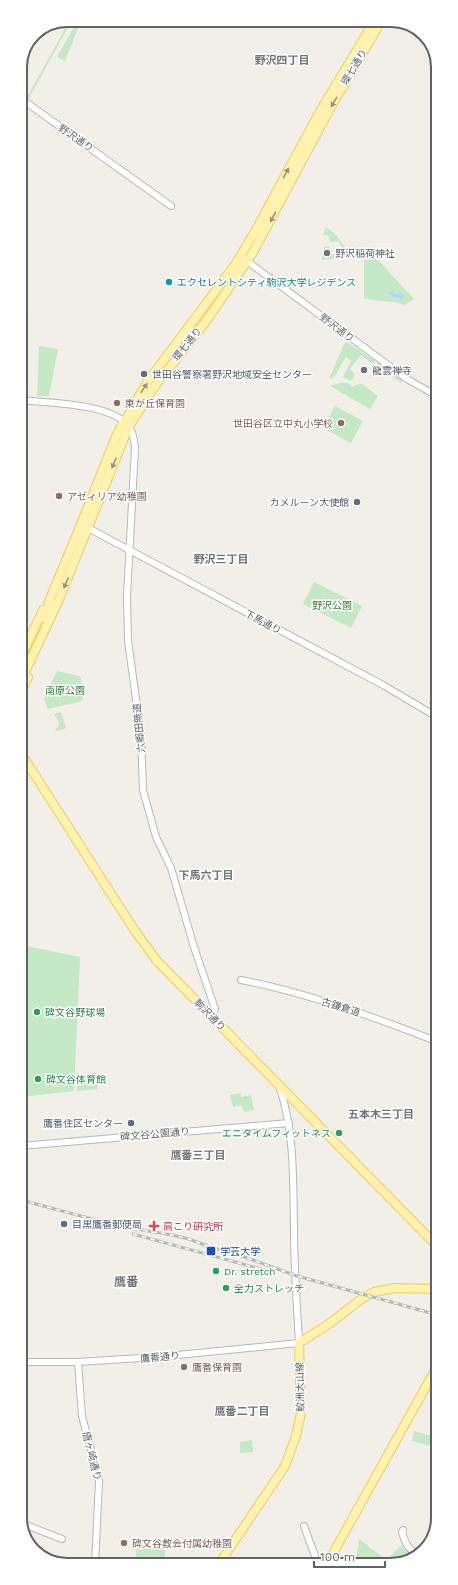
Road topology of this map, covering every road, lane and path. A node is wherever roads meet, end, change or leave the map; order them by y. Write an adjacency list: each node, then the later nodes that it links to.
1 (371, 27): 5 (main road, 環七通り, one-way to 1)
2 (378, 27): 6 (main road, 環七通り, one-way to 6)
3 (27, 103): 4 (street, 野沢通り)
4 (170, 206)
5 (240, 256): 6 (street, 野沢通り); 9 (main road, 環七通り, one-way to 5)
6 (247, 262): 7 (street, 野沢通り); 9 (main road, 環七通り)
7 (431, 393)
8 (27, 401): 9 (street)
9 (126, 424): 10 (main road, 環七通り, one-way to 10); 11 (street, 六郷田無道); 12 (main road, 環七通り)
10 (88, 528): 11 (street, 下馬通り); 12 (main road, 環七通り, one-way to 12)
11 (130, 551): 17 (street, 下馬通り); 20 (street, 六郷田無道)
12 (54, 601): 13 (main road); 14 (main road, 環七通り); 15 (main road, 環七通り); 16 (main road)
13 (27, 644)
14 (27, 655)
15 (27, 665)
16 (27, 679)
17 (431, 713)
18 (27, 763): 20 (main road, 駒沢通り)
19 (241, 980): 21 (street, 古鎌倉道)
20 (212, 1018): 22 (main road, 駒沢通り)
21 (431, 1039)
22 (280, 1088): 23 (street); 25 (main road, 駒沢通り)
23 (289, 1123): 24 (street, 碑文谷公園通り); 27 (street)
24 (27, 1145)
25 (431, 1240)
26 (431, 1289): 27 (main road)
27 (299, 1343): 29 (street, 鷹番通り); 37 (main road, 鮫洲大山線)
28 (27, 1362): 29 (street, 鷹番通り)
29 (78, 1362): 36 (street, 唐ヶ崎通り)
30 (431, 1378): 39 (main road)
31 (28, 1526): 34 (street)
32 (304, 1526): 38 (street)
33 (403, 1530): 35 (street)
34 (62, 1539)
35 (413, 1551)
36 (95, 1558)
37 (223, 1558)
38 (316, 1558)
39 (330, 1558)

